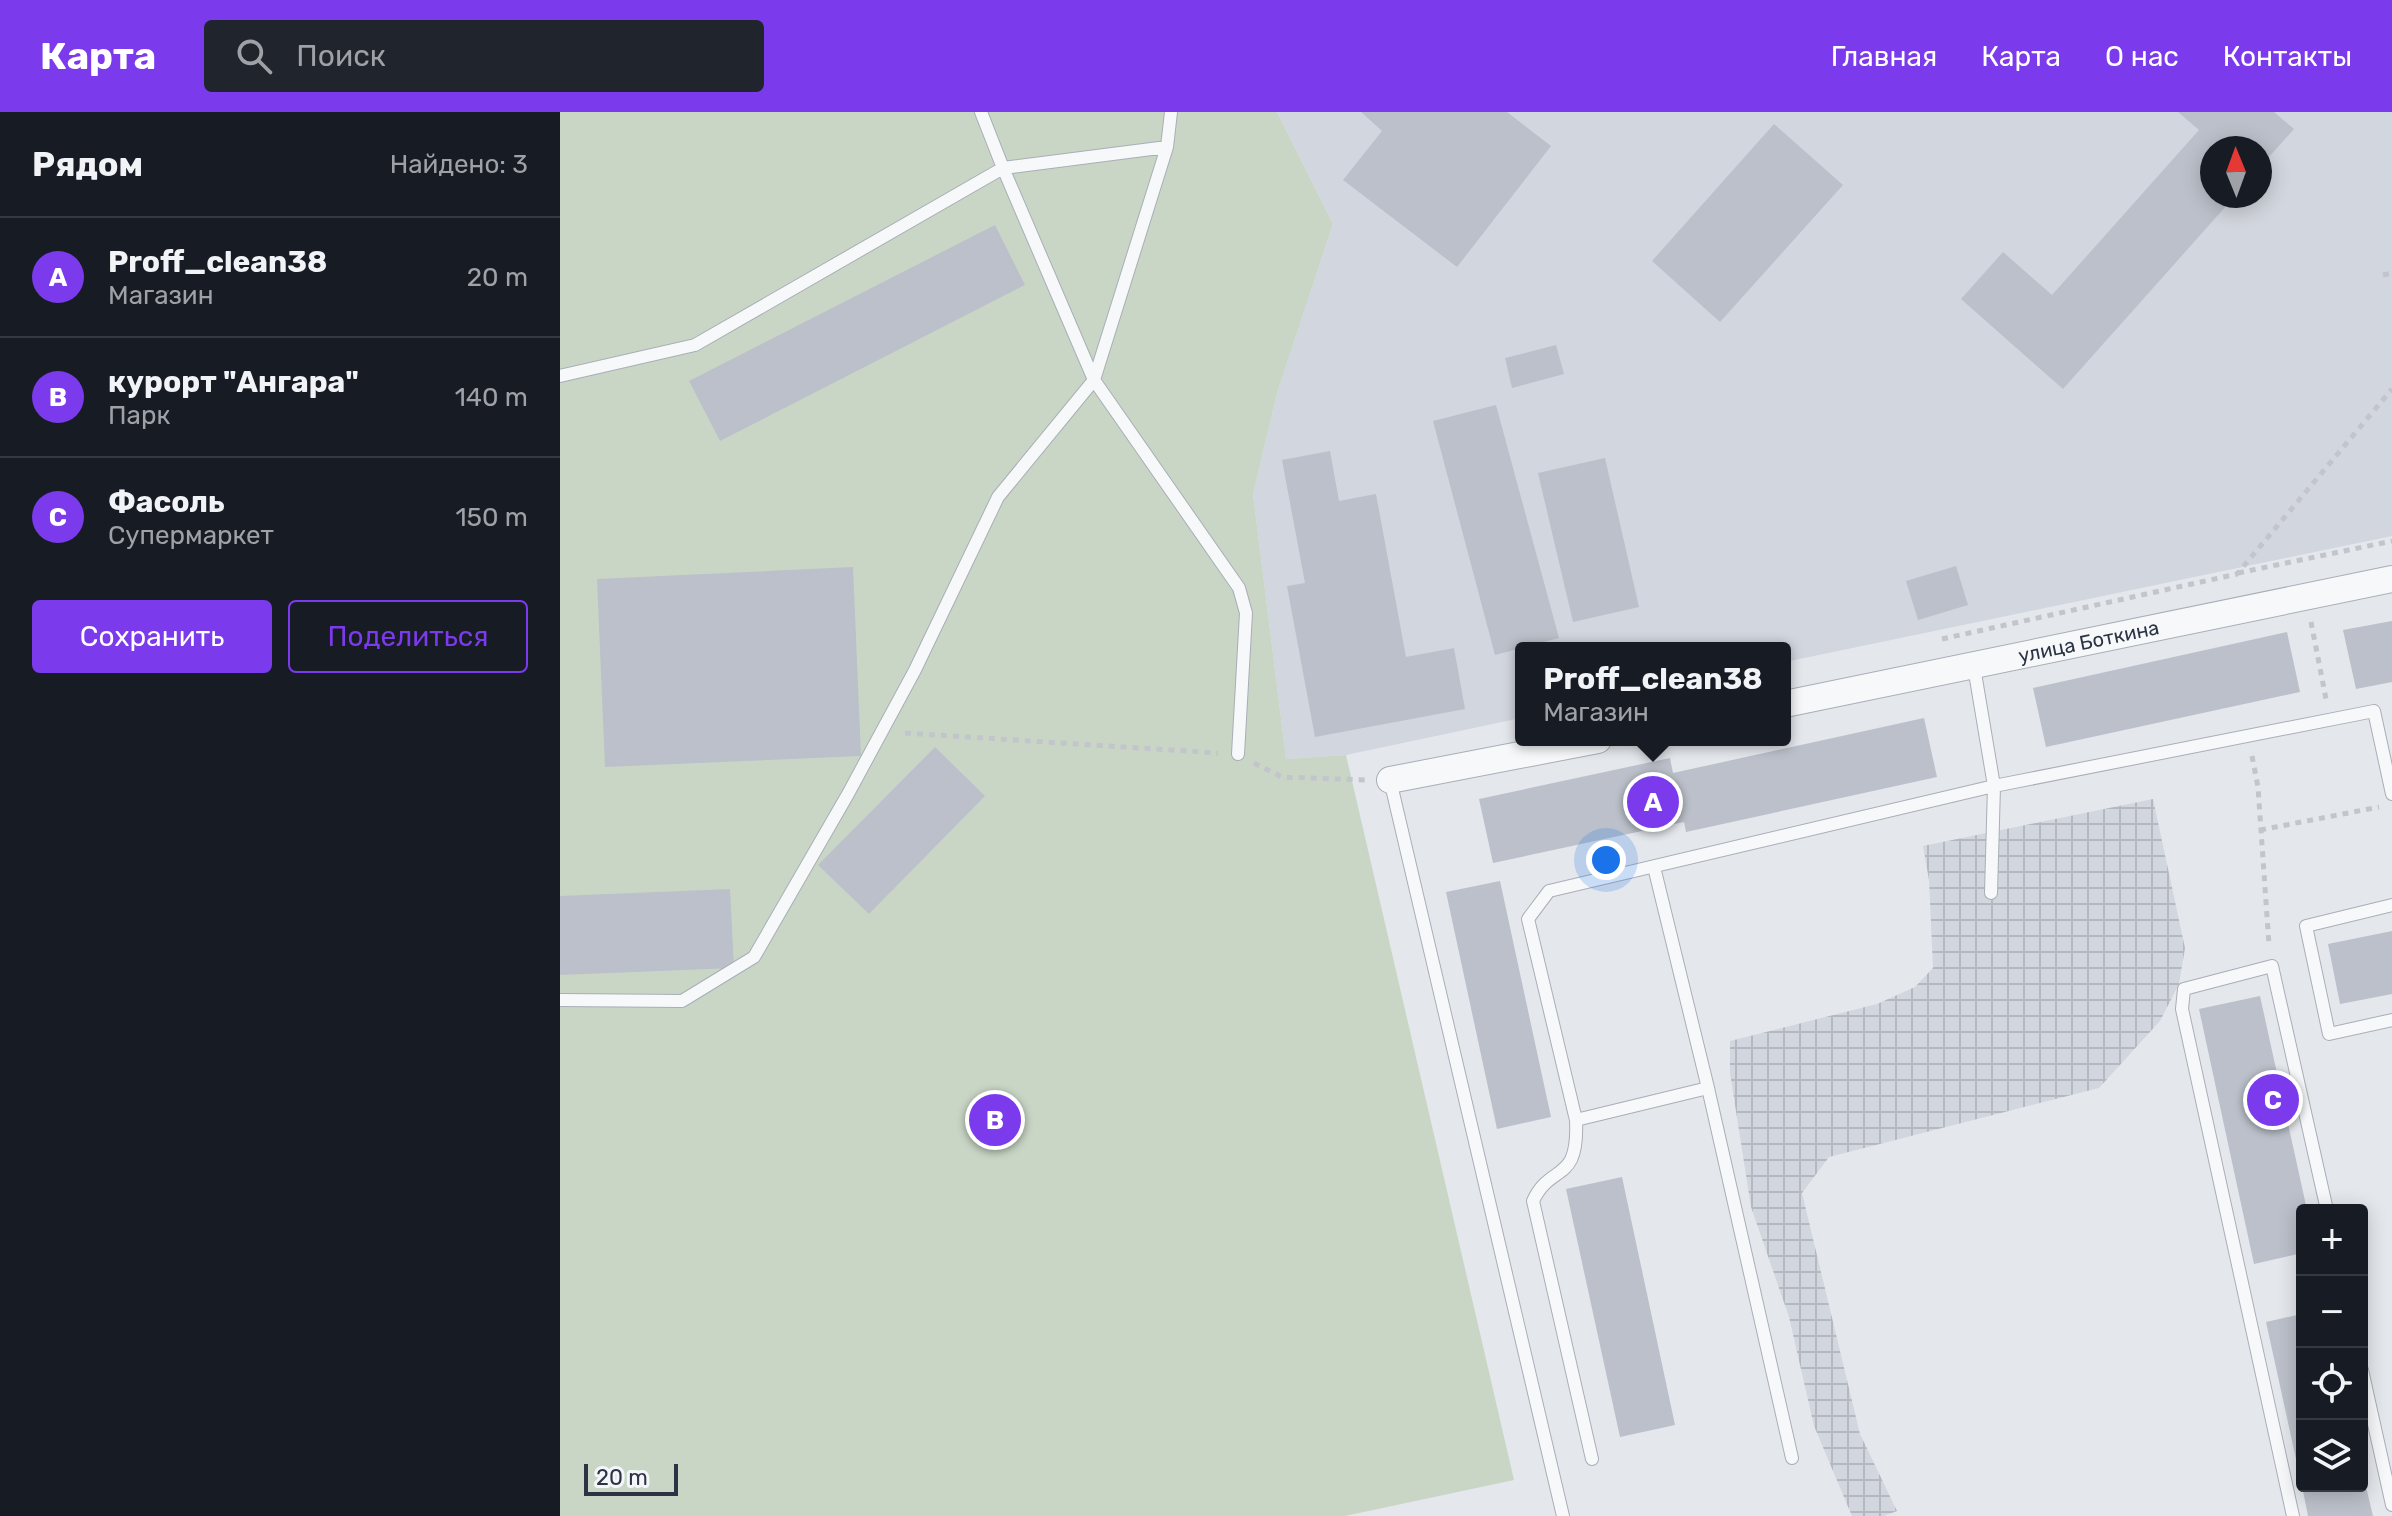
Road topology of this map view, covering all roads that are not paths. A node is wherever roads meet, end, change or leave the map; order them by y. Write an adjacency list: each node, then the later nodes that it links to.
1 (981, 112): 4 (lane)
2 (1171, 112): 3 (lane)
3 (1167, 147): 4 (lane); 6 (lane)
4 (1003, 168): 5 (lane); 6 (lane)
5 (560, 376)
6 (1094, 380): 11 (lane); 18 (lane)
7 (2392, 579): 8 (street, улица Боткина)
8 (1974, 667): 9 (street, улица Боткина); 13 (lane)
9 (1791, 703)
10 (1567, 746): 12 (street)
11 (1238, 754)
12 (1390, 780): 27 (lane)
13 (1994, 786): 14 (lane); 15 (lane); 16 (lane)
14 (2392, 794)
15 (1654, 867): 20 (lane); 21 (lane)
16 (1991, 893)
17 (2392, 905): 19 (lane)
18 (560, 1000)
19 (2392, 1020)
20 (1708, 1088): 21 (lane); 24 (lane)
21 (1576, 1120): 25 (lane)
22 (2326, 1204): 28 (lane)
23 (2368, 1397): 26 (lane)
24 (1792, 1458)
25 (1592, 1459)
26 (2392, 1505)
27 (1563, 1516)
28 (2293, 1516)

